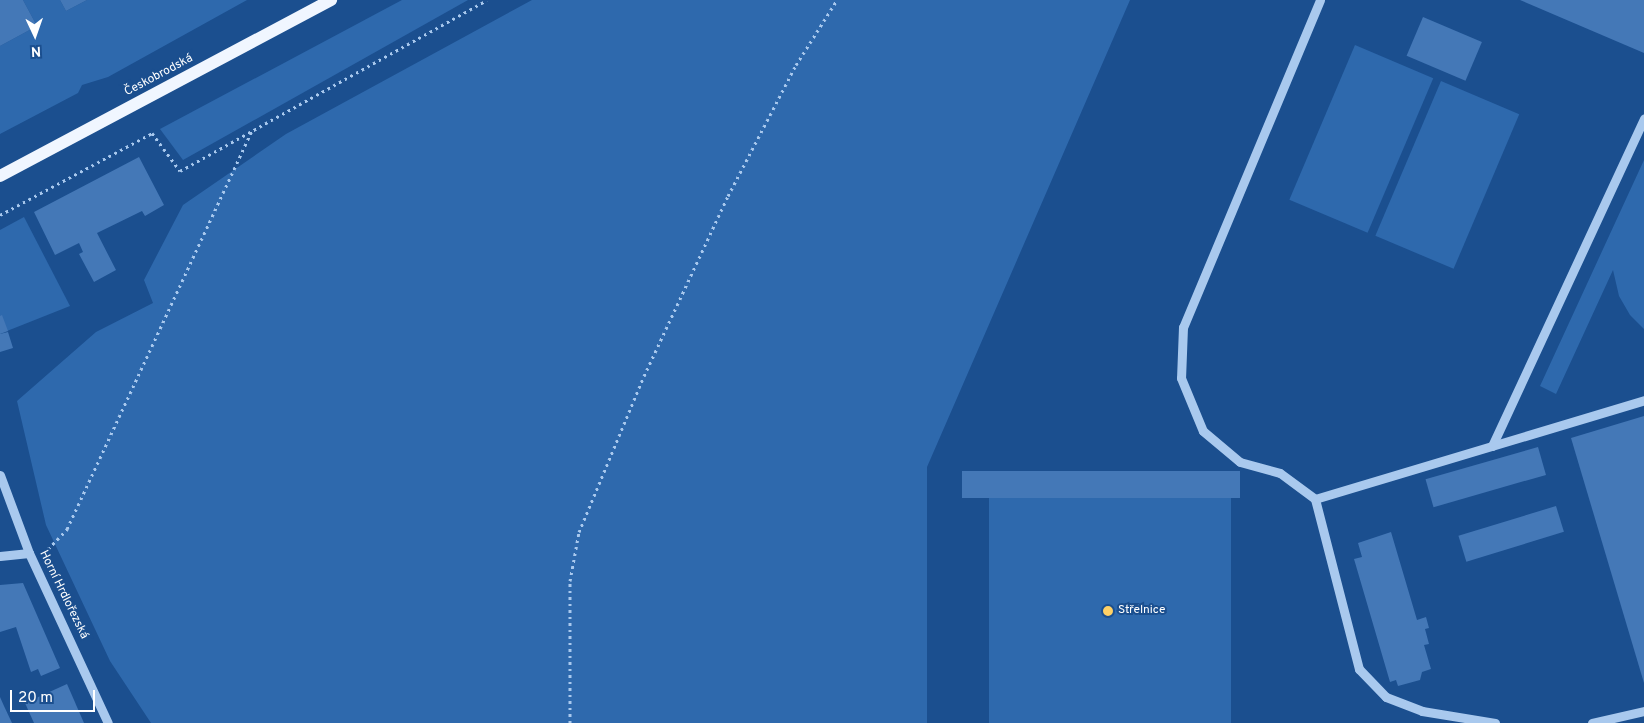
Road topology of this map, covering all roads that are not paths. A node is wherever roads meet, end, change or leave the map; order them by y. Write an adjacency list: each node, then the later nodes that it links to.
1 (331, 0): 4 (main road, Českobrodská)
2 (1320, 0): 8 (street)
3 (1644, 119): 6 (street)
4 (0, 176)
5 (1644, 400): 6 (street)
6 (1492, 446): 8 (street)
7 (0, 475): 9 (street, Horní Hrdlořezská)
8 (1315, 499): 13 (street)
9 (29, 553): 10 (street); 12 (street, Horní Hrdlořezská)
10 (0, 556)
11 (1644, 710): 14 (street)
12 (108, 723)
13 (1495, 723)
14 (1592, 723)

